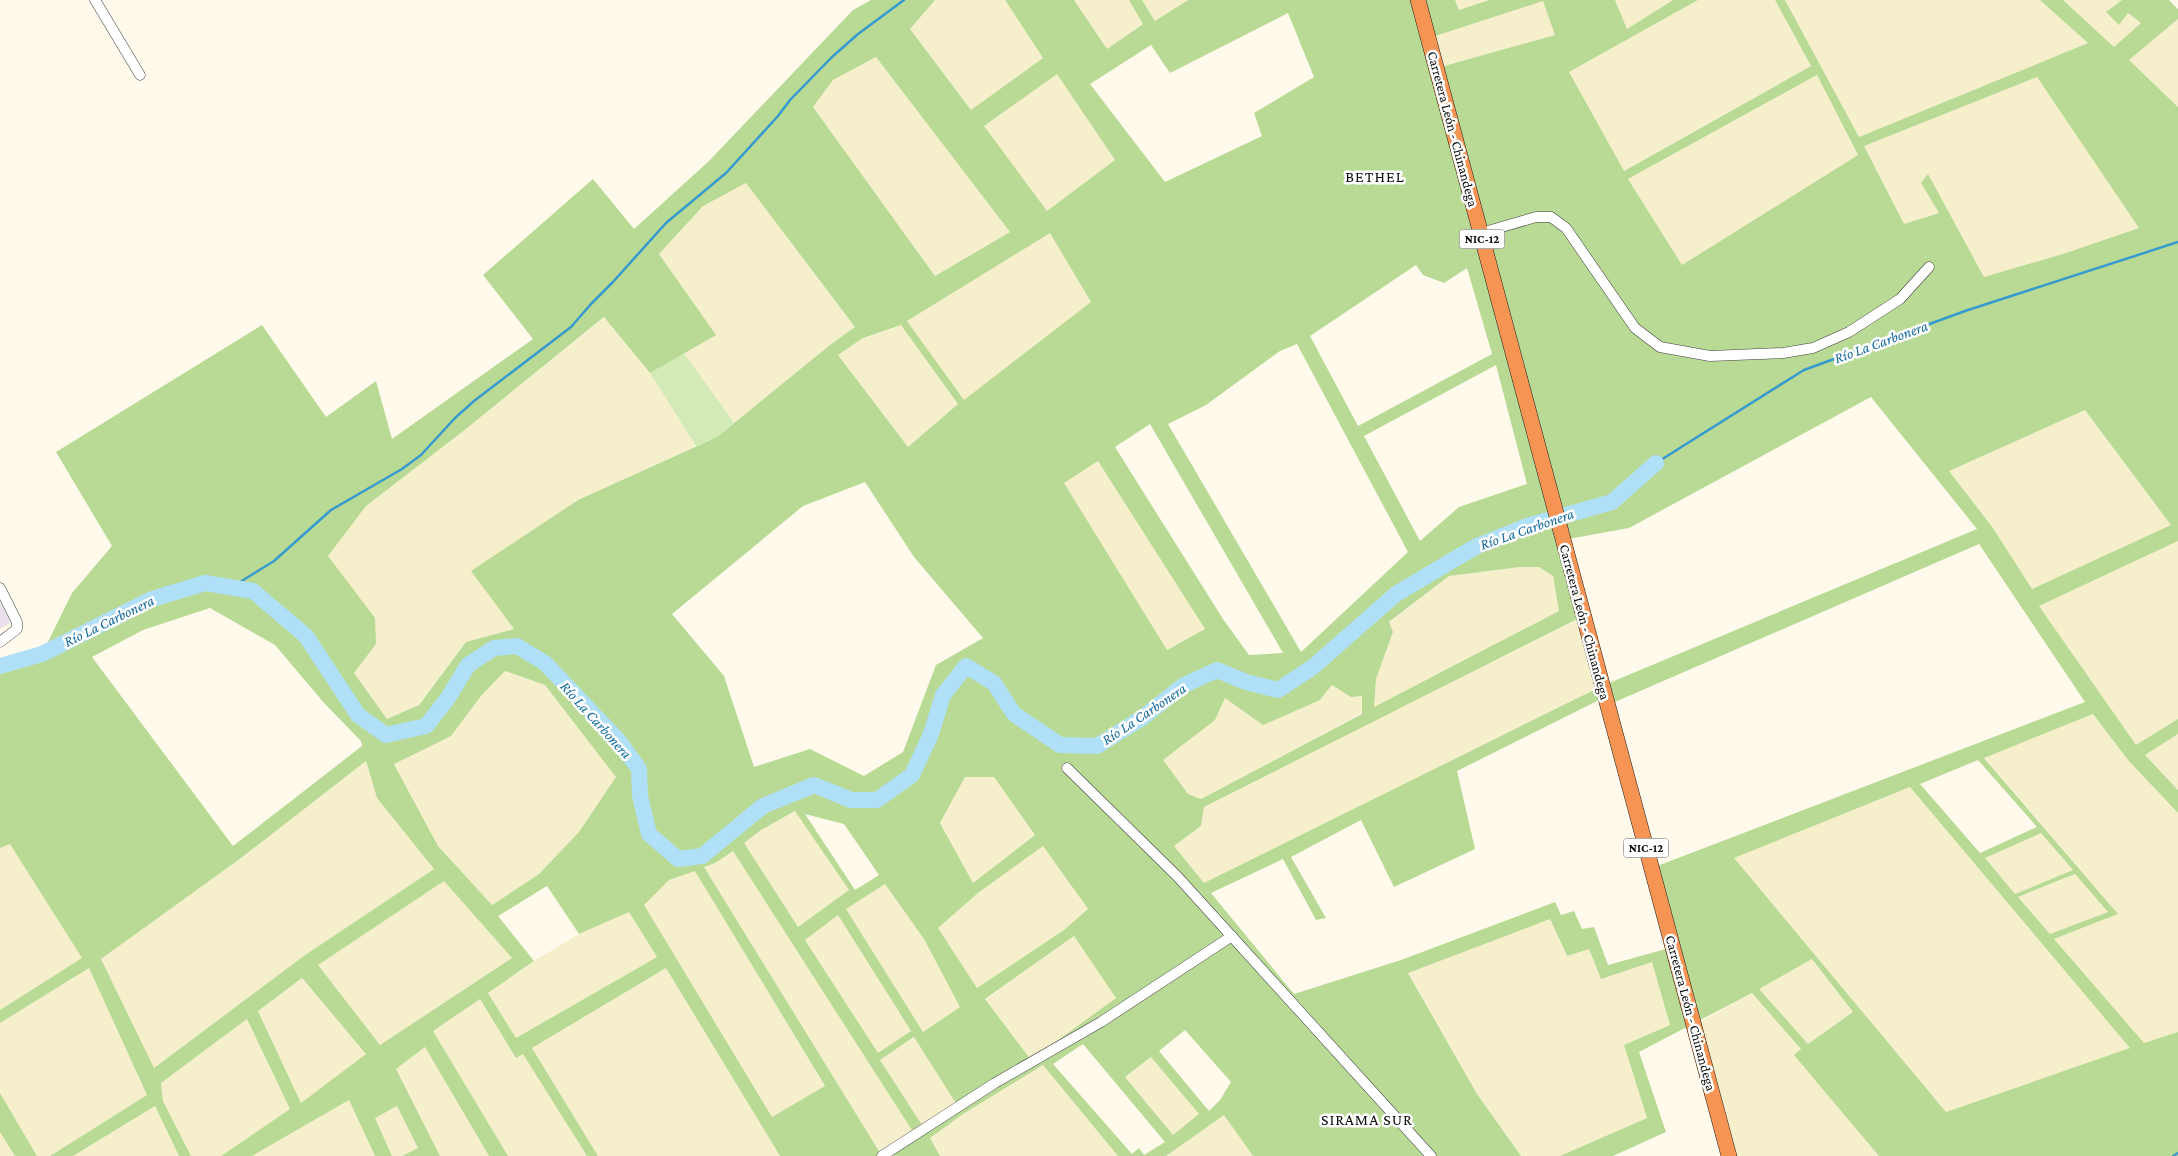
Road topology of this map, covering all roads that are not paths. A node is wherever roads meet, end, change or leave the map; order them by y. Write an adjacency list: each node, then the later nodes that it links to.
1 (96, 0): 3 (street)
2 (1418, 0): 4 (highway, Carretera León - Chinandega / NIC-12)
3 (140, 75)
4 (1481, 233): 5 (street); 12 (highway, Carretera León - Chinandega / NIC-12)
5 (1929, 266)
6 (0, 588): 7 (street)
7 (0, 642)
8 (1067, 768): 9 (street)
9 (1232, 936): 10 (street); 11 (street)
10 (882, 1156)
11 (1431, 1156)
12 (1729, 1156)

